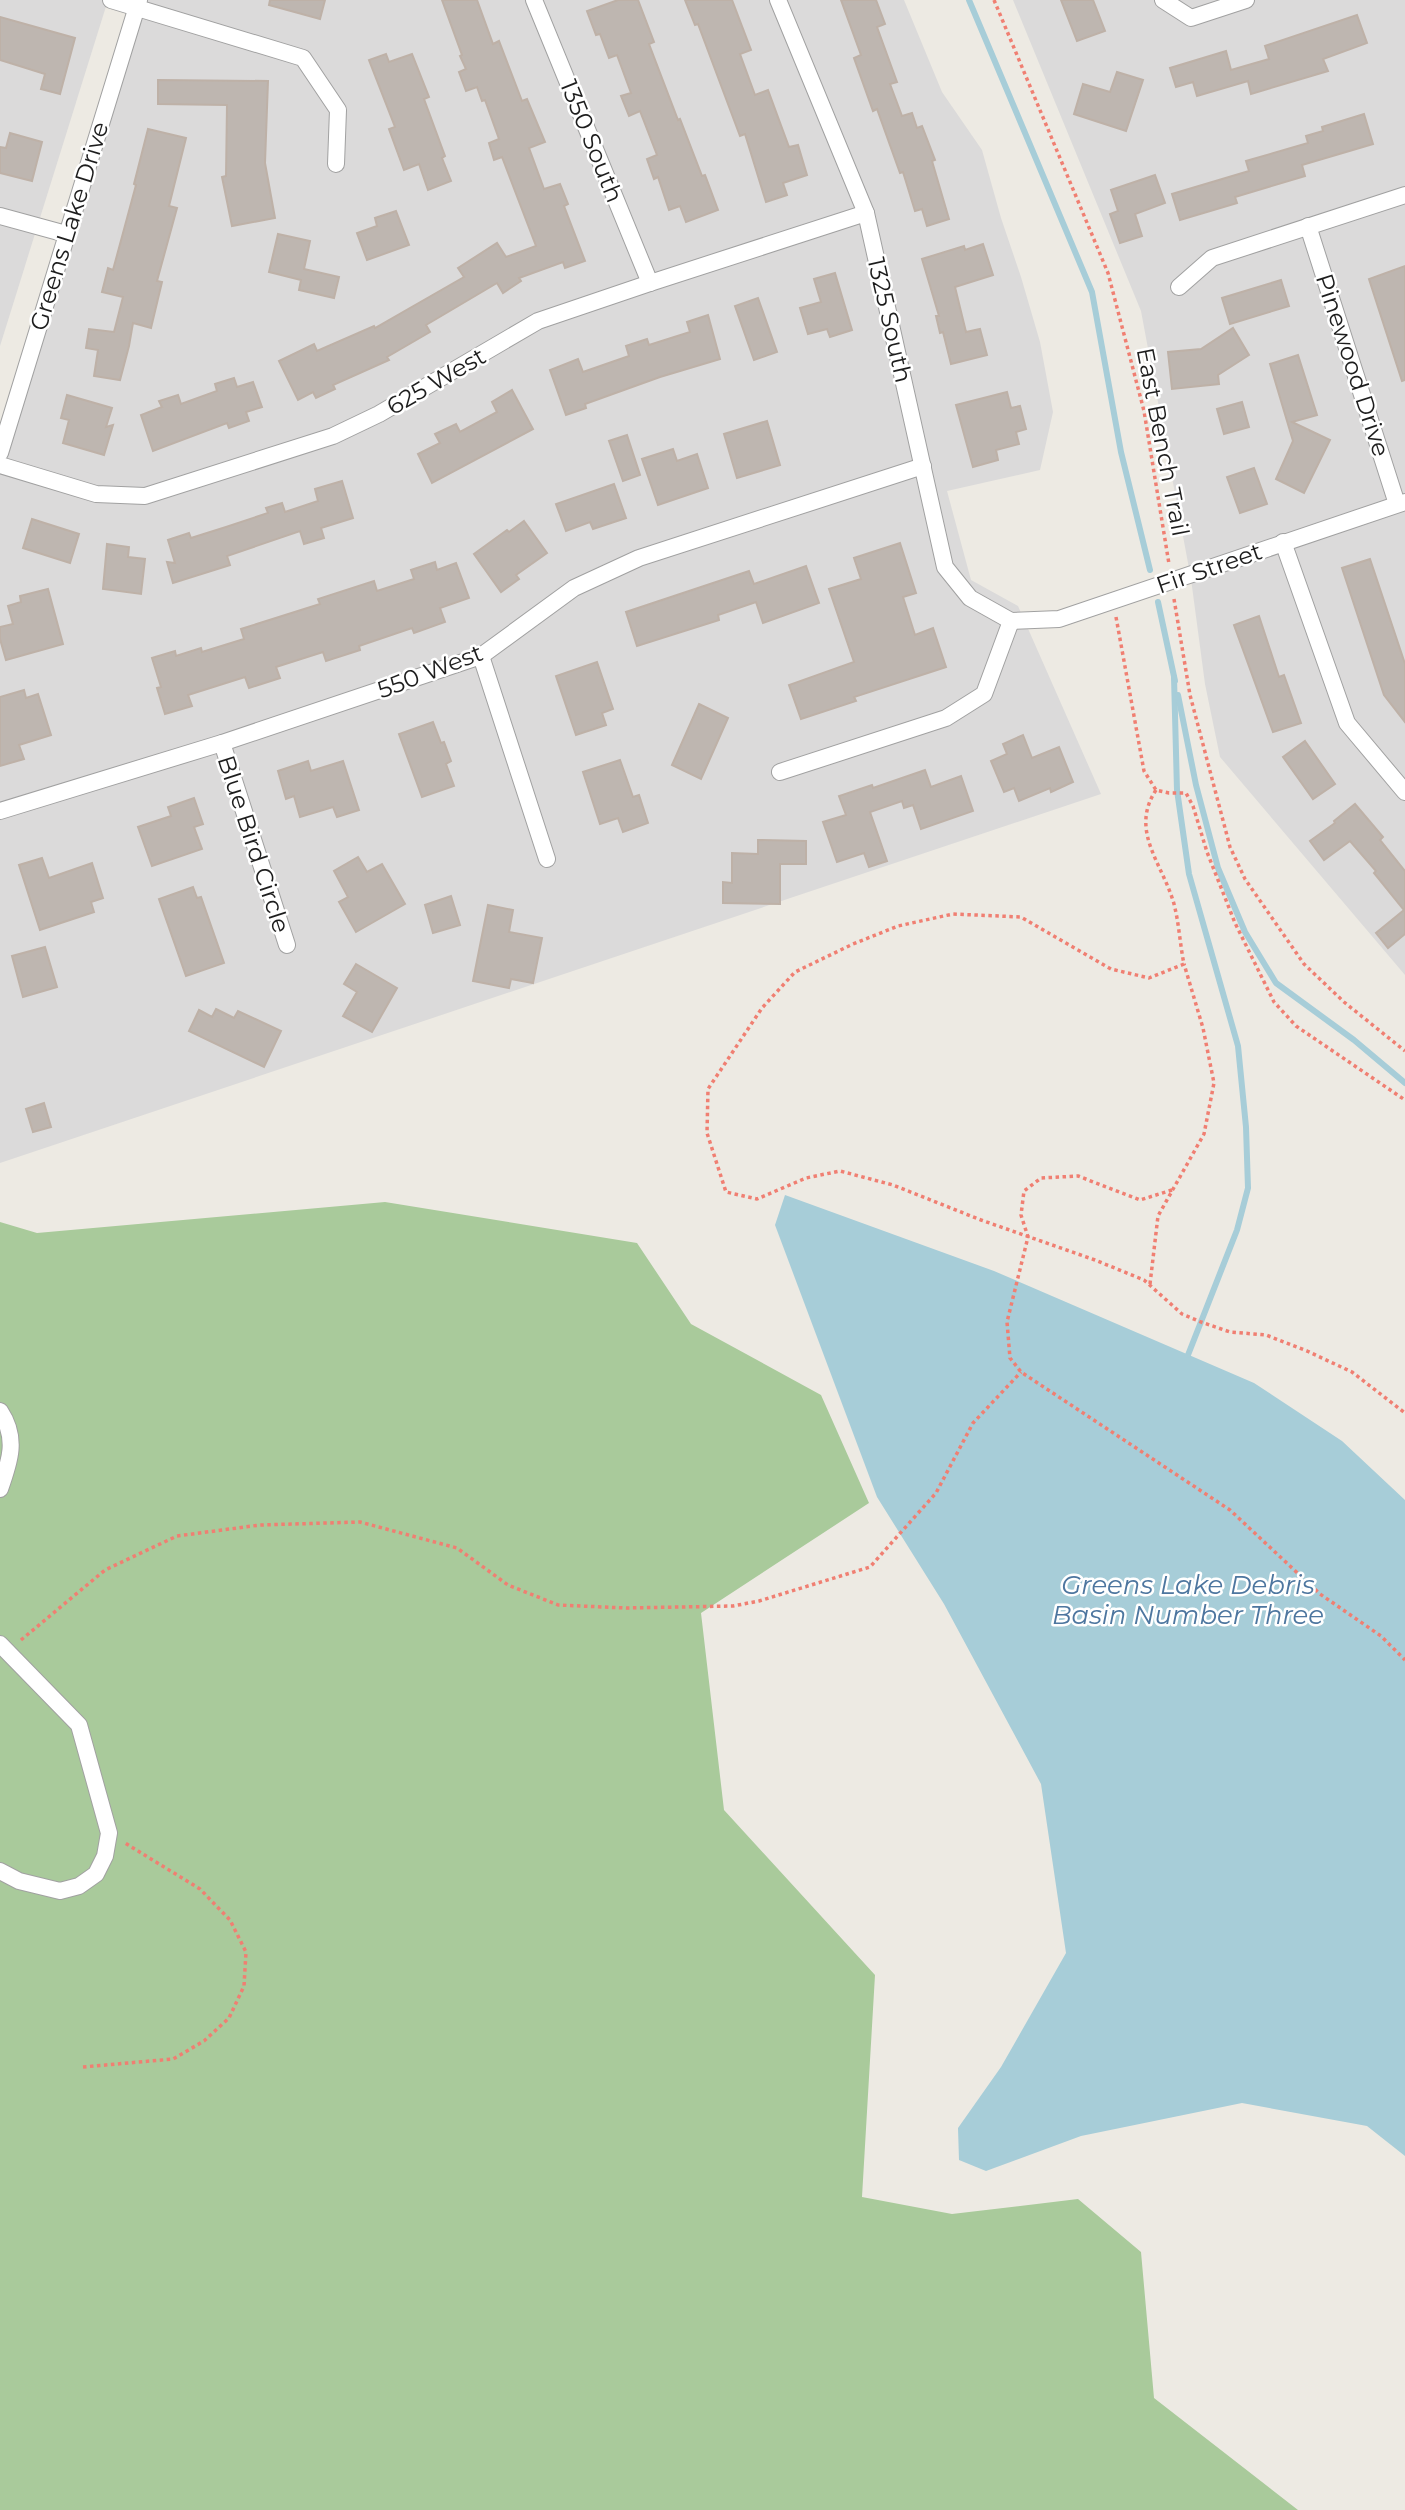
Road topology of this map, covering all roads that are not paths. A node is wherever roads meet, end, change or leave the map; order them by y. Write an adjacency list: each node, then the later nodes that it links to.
1 (111, 0): 6 (street)
2 (534, 0): 13 (street, 1350 South)
3 (778, 0): 9 (street, 1325 South)
4 (1163, 0): 5 (street)
5 (1246, 0)
6 (138, 4): 7 (street); 12 (street, Greens Lake Drive)
7 (336, 164)
8 (1405, 195): 11 (street)
9 (866, 214): 13 (street, 625 West); 17 (street, 1325 South)
10 (0, 216): 12 (street)
11 (1308, 226): 14 (street); 18 (street, Pinewood Drive)
12 (66, 234): 15 (street, Greens Lake Drive)
13 (650, 282): 16 (street, 625 West)
14 (1179, 287)
15 (0, 453)
16 (0, 465)
17 (923, 466): 20 (street, 1325 South); 21 (street, 550 West)
18 (1401, 503): 19 (street, Fir Street)
19 (1283, 542): 20 (street, Fir Street); 24 (street)
20 (1011, 621): 23 (street)
21 (481, 656): 22 (street, 550 West); 26 (street)
22 (222, 743): 25 (street, 550 West); 27 (street, Blue Bird Circle)
23 (780, 772)
24 (1405, 792)
25 (0, 811)
26 (547, 859)
27 (287, 945)
28 (0, 1411): 29 (street)
29 (0, 1489)
30 (4, 1647): 31 (street)
31 (0, 1871)

